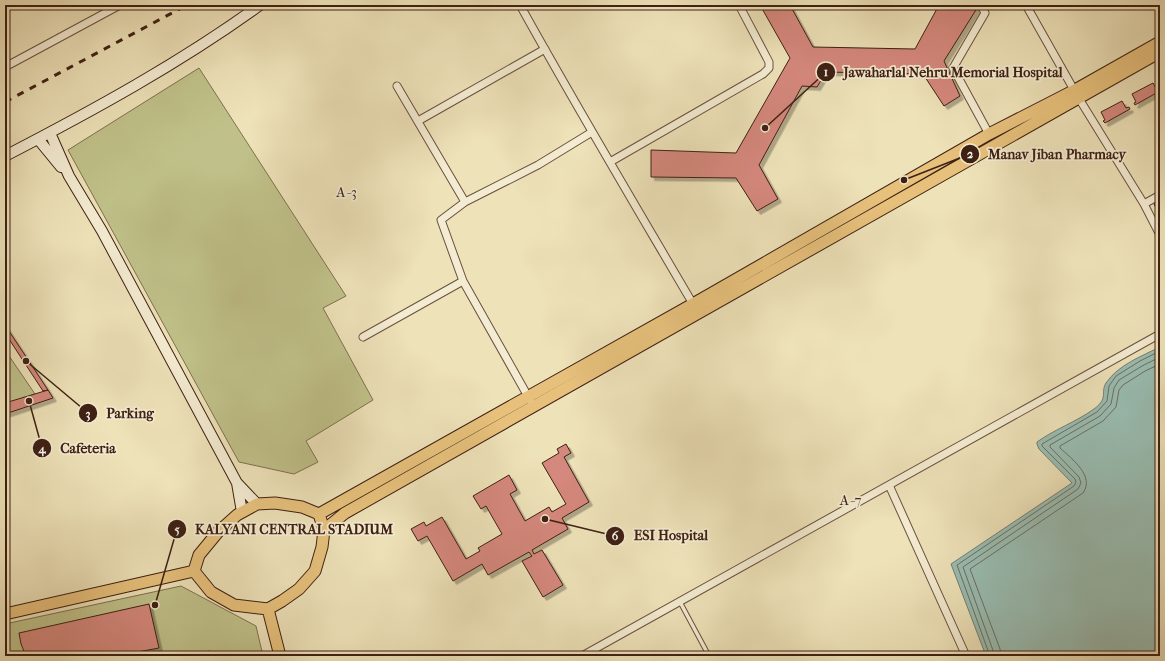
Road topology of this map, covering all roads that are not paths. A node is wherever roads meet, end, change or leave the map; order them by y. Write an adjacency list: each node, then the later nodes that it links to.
1 (120, 5): 10 (street)
2 (260, 5): 15 (street)
3 (520, 5): 8 (street)
4 (739, 5): 19 (street)
5 (981, 5): 16 (street)
6 (1026, 5): 12 (street)
7 (1160, 42): 12 (main road)
8 (544, 49): 13 (street); 14 (street)
9 (1160, 52): 12 (main road)
10 (5, 67)
11 (397, 86): 13 (street)
12 (1077, 93): 16 (main road); 23 (street); 29 (main road)
13 (418, 122): 22 (street)
14 (592, 132): 19 (street); 22 (street)
15 (50, 133): 17 (street); 20 (street)
16 (989, 134): 26 (main road)
17 (38, 139): 18 (street); 20 (street)
18 (5, 156)
19 (610, 162): 26 (street)
20 (69, 176): 30 (street)
21 (1160, 195): 23 (street)
22 (465, 202): 25 (street)
23 (1144, 204): 24 (street)
24 (1160, 234)
25 (463, 281): 28 (street); 29 (street)
26 (693, 304): 29 (main road)
27 (1160, 334): 31 (street)
28 (363, 337)
29 (531, 401): 34 (main road); 35 (main road)
30 (237, 483): 32 (street); 33 (street)
31 (889, 485): 37 (street); 43 (street)
32 (257, 504): 33 (main road); 34 (main road)
33 (242, 512): 36 (main road)
34 (319, 514): 35 (main road)
35 (324, 530): 38 (main road)
36 (194, 571): 38 (main road); 39 (main road)
37 (680, 602): 41 (street); 42 (lane)
38 (268, 609): 40 (main road)
39 (5, 614)
40 (280, 656)
41 (582, 656)
42 (708, 656)
43 (966, 656)

